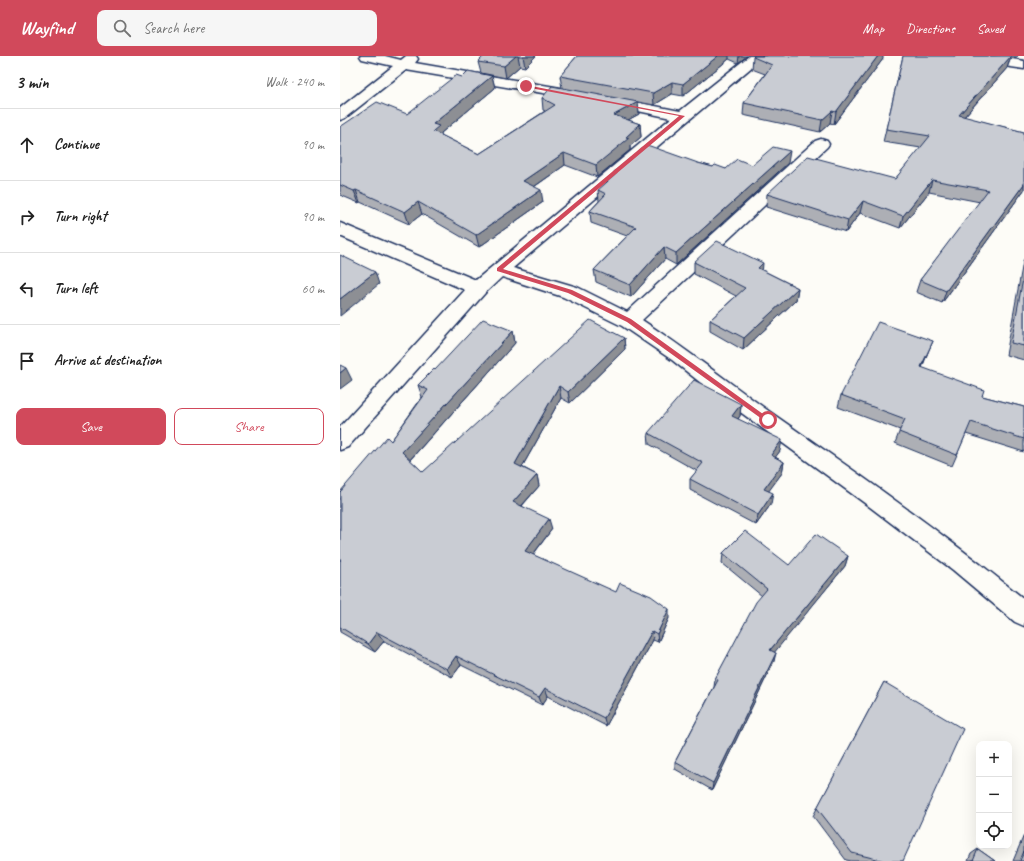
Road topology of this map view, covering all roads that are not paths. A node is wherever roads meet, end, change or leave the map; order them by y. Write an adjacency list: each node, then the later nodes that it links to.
1 (367, 56): 4 (street)
2 (758, 56): 7 (street)
3 (962, 56): 5 (street)
4 (409, 61): 6 (street); 7 (street)
5 (1024, 65)
6 (340, 115)
7 (683, 116): 10 (street)
8 (821, 144): 12 (street)
9 (340, 229): 11 (street)
10 (499, 270): 11 (street); 12 (street)
11 (478, 288): 13 (street)
12 (629, 321): 14 (street)
13 (340, 441)
14 (1024, 614)

